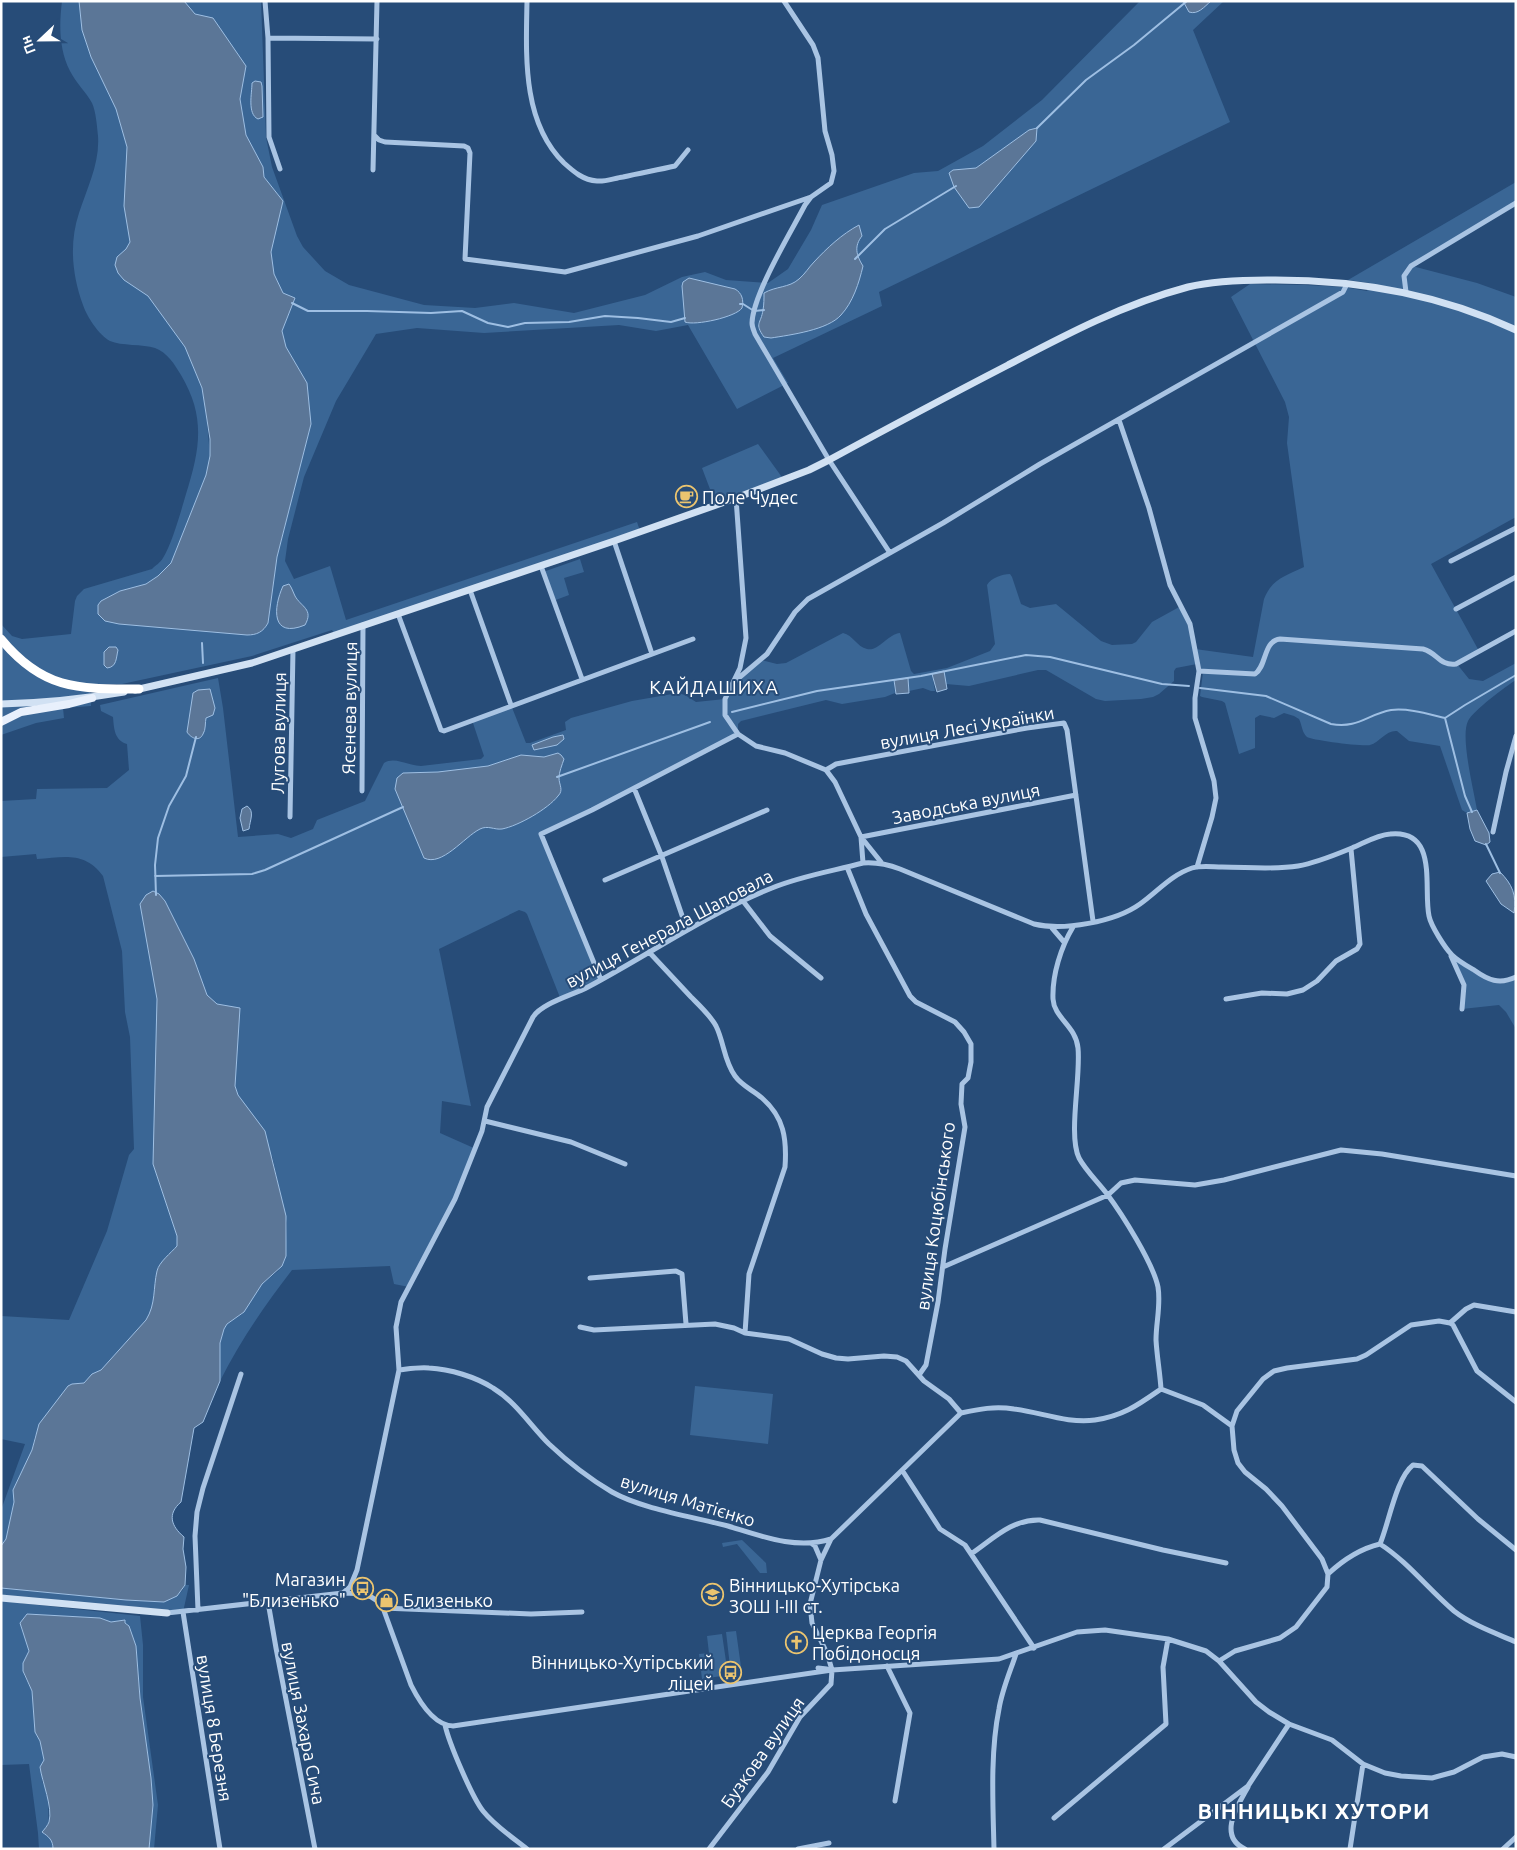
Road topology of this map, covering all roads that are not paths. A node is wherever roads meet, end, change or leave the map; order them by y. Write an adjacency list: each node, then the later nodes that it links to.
1 (265, 1): 5 (street)
2 (377, 1): 6 (street)
3 (527, 1): 8 (street)
4 (784, 1): 11 (street)
5 (268, 38): 6 (street); 9 (street)
6 (377, 40): 7 (street)
7 (374, 135): 10 (street); 11 (street)
8 (688, 150)
9 (280, 169)
10 (372, 170)
11 (811, 197): 17 (street)
12 (1516, 203): 14 (street)
13 (1347, 284): 14 (main road); 16 (street); 17 (main road)
14 (1406, 292): 15 (main road)
15 (1516, 330)
16 (1119, 420): 21 (street); 34 (street)
17 (829, 460): 18 (main road); 21 (street)
18 (736, 498): 20 (main road); 36 (street)
19 (1516, 528): 22 (street)
20 (614, 541): 23 (main road); 33 (street)
21 (890, 553): 36 (street)
22 (1451, 561)
23 (541, 566): 25 (main road); 35 (street)
24 (1516, 577): 26 (street)
25 (470, 590): 27 (main road); 40 (street)
26 (1456, 609)
27 (398, 614): 28 (main road); 40 (street)
28 (363, 625): 32 (main road); 46 (street, Ясенева вулиця)
29 (1516, 631): 34 (street)
30 (1, 639): 37 (highway)
31 (693, 639): 33 (street)
32 (293, 649): 37 (main road); 49 (street, Лугова вулиця)
33 (652, 654): 35 (street)
34 (1199, 671): 57 (street)
35 (582, 679): 40 (street)
36 (734, 682): 42 (street)
37 (139, 689): 38 (main road)
38 (92, 698): 39 (main road); 41 (main road)
39 (1, 704)
40 (511, 705)
41 (1, 722)
42 (738, 734): 44 (street); 45 (street)
43 (1516, 736): 50 (street)
44 (826, 770): 47 (street, вулиця Лесі Українки); 51 (street)
45 (634, 788): 53 (street); 69 (street)
46 (362, 791)
47 (1076, 795): 51 (street, Заводська вулиця); 60 (street, вулиця Лесі Українки)
48 (766, 810): 53 (street)
49 (290, 817)
50 (1493, 832)
51 (860, 837): 54 (street); 55 (street)
52 (1351, 848): 57 (street, вулиця Генерала Шаповала); 65 (street, вулиця Генерала Шаповала); 70 (street)
53 (662, 856): 58 (street); 63 (street)
54 (881, 862): 55 (street, вулиця Генерала Шаповала); 62 (street, вулиця Генерала Шаповала)
55 (863, 863): 56 (street, вулиця Генерала Шаповала)
56 (847, 867): 59 (street, вулиця Генерала Шаповала); 76 (street, вулиця Коцюбінського)
57 (1196, 867): 60 (street, вулиця Генерала Шаповала)
58 (605, 880)
59 (743, 901): 63 (street, вулиця Генерала Шаповала); 68 (street)
60 (1093, 922): 61 (street, вулиця Генерала Шаповала)
61 (1073, 927): 62 (street, вулиця Генерала Шаповала); 64 (street)
62 (1052, 928): 64 (street)
63 (687, 930): 66 (street, вулиця Генерала Шаповала)
64 (1064, 942): 75 (street)
65 (1448, 951): 67 (street, вулиця Генерала Шаповала); 71 (street)
66 (649, 952): 69 (street, вулиця Генерала Шаповала); 82 (street)
67 (1516, 977)
68 (821, 978)
69 (601, 980): 72 (street, вулиця Генерала Шаповала)
70 (1226, 999)
71 (1462, 1009)
72 (485, 1121): 73 (street); 83 (street, вулиця Генерала Шаповала)
73 (625, 1164)
74 (1516, 1176): 75 (street)
75 (1108, 1195): 76 (street); 86 (street)
76 (943, 1267): 85 (street, вулиця Коцюбінського)
77 (590, 1278): 80 (street)
78 (1516, 1312): 79 (street)
79 (1450, 1323): 87 (street); 89 (street)
80 (686, 1324): 81 (street); 82 (street)
81 (580, 1328)
82 (745, 1333): 85 (street)
83 (398, 1370): 92 (street, вулиця Матієнко); 99 (street, вулиця Генерала Шаповала)
84 (241, 1374): 103 (street)
85 (919, 1375): 88 (street)
86 (1161, 1389): 88 (street); 89 (street)
87 (1516, 1402)
88 (961, 1413): 90 (street)
89 (1232, 1426): 98 (street)
90 (902, 1470): 91 (street); 95 (street)
91 (831, 1539): 92 (street, вулиця Матієнко); 96 (street)
92 (811, 1543): 96 (street)
93 (1380, 1544): 94 (street); 98 (street); 108 (street)
94 (1516, 1550)
95 (972, 1554): 97 (street); 109 (street)
96 (821, 1560): 114 (street)
97 (1226, 1563)
98 (1328, 1574): 111 (street)
99 (343, 1593): 101 (street); 102 (street)
100 (1, 1598): 106 (main road)
101 (268, 1602): 103 (street); 125 (street, вулиця Захара Сича)
102 (383, 1608): 105 (street); 116 (street)
103 (198, 1610): 104 (street)
104 (183, 1612): 106 (street); 124 (street, вулиця 8 Березня)
105 (582, 1612)
106 (167, 1613)
107 (1168, 1639): 109 (street); 111 (street); 121 (street)
108 (1516, 1642)
109 (1034, 1648): 110 (street)
110 (1016, 1654): 112 (street); 129 (street)
111 (1219, 1661): 115 (street)
112 (887, 1666): 114 (street); 120 (street)
113 (818, 1668): 114 (street)
114 (832, 1670): 116 (street); 127 (street, Бузкова вулиця)
115 (1289, 1724): 118 (street); 119 (street)
116 (445, 1725): 126 (street)
117 (1516, 1756): 118 (street)
118 (1362, 1764): 132 (street)
119 (1248, 1786): 130 (street); 131 (street)
120 (896, 1801)
121 (1054, 1818)
122 (1516, 1837): 133 (street)
123 (829, 1843): 128 (street)
124 (220, 1849)
125 (315, 1849)
126 (527, 1849)
127 (709, 1849)
128 (798, 1849)
129 (994, 1849)
130 (1164, 1849)
131 (1245, 1849)
132 (1350, 1849)
133 (1503, 1849)

